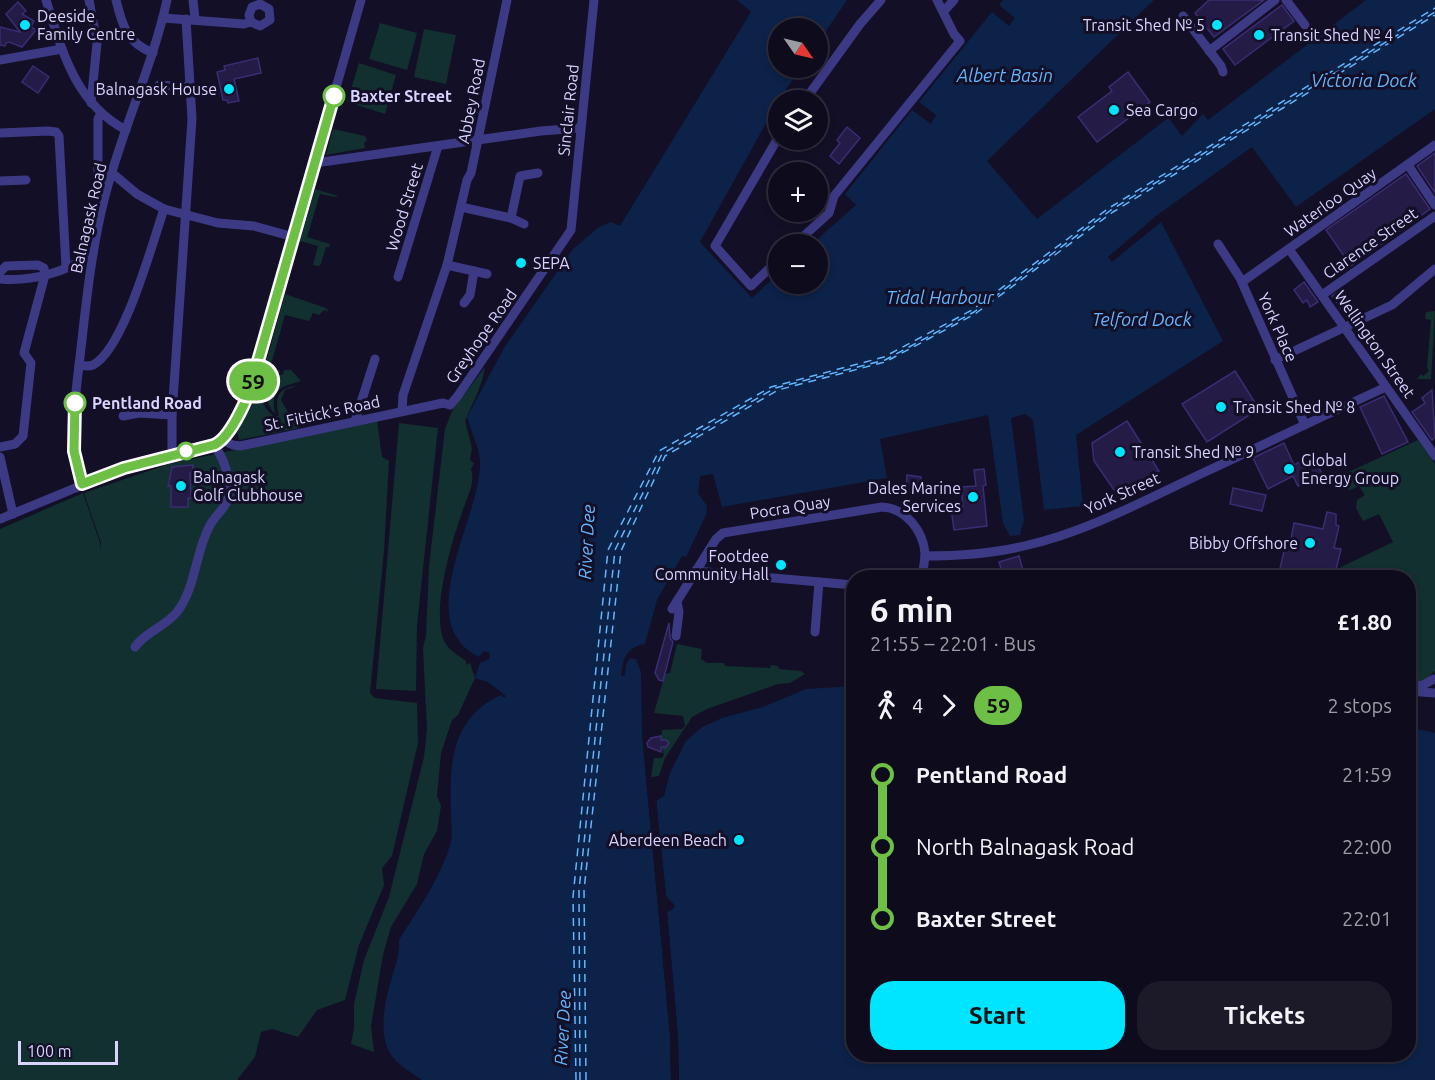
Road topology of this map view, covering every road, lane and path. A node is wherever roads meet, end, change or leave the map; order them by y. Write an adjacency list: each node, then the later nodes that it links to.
1 (46, 0): 20 (street)
2 (89, 0): 28 (street)
3 (116, 0): 22 (street)
4 (167, 0): 16 (street, Balnagask Road)
5 (193, 0): 17 (street)
6 (361, 0): 37 (street)
7 (507, 0): 33 (street, Abbey Road)
8 (594, 0): 30 (street, Sinclair Road)
9 (880, 0): 27 (street)
10 (937, 0): 14 (street)
11 (954, 0): 14 (street)
12 (1275, 0): 21 (street)
13 (1286, 0): 19 (street)
14 (944, 11): 52 (street)
15 (1183, 16): 21 (street)
16 (163, 18): 17 (street); 22 (street, Balnagask Road)
17 (190, 19): 18 (street); 26 (street)
18 (251, 22)
19 (1305, 25)
20 (62, 49): 23 (street); 28 (street)
21 (1209, 51): 24 (street)
22 (153, 52): 31 (street, Balnagask Road)
23 (0, 60)
24 (1223, 72)
25 (159, 85): 26 (street)
26 (190, 87): 47 (street)
27 (812, 90)
28 (91, 103): 29 (street)
29 (101, 113): 31 (street); 41 (street)
30 (580, 128): 33 (street); 50 (street, Sinclair Road)
31 (126, 130): 39 (street, Balnagask Road)
32 (0, 134): 58 (street)
33 (479, 140): 34 (street); 45 (street, Abbey Road)
34 (438, 146): 37 (street); 65 (street, Wood Street)
35 (1435, 146): 38 (street, Waterloo Quay)
36 (771, 150): 59 (street)
37 (315, 163): 53 (street)
38 (1408, 165): 44 (street); 55 (street, Waterloo Quay)
39 (112, 173): 46 (street); 56 (street, Balnagask Road)
40 (538, 173): 49 (street)
41 (98, 175)
42 (26, 180): 43 (street)
43 (0, 181)
44 (1435, 205)
45 (461, 207): 49 (street); 57 (street, Abbey Road)
46 (164, 209): 47 (street); 73 (street)
47 (184, 215): 53 (street); 78 (street)
48 (1435, 216): 68 (street, Clarence Street)
49 (511, 218): 51 (street)
50 (573, 223): 75 (street, Greyhope Road)
51 (524, 224)
52 (806, 234)
53 (294, 237): 81 (street)
54 (1218, 244): 67 (street, York Place)
55 (1289, 249): 67 (street, Waterloo Quay); 68 (street, Wellington Street)
56 (93, 253): 58 (street); 73 (street, Balnagask Road)
57 (447, 265): 61 (street); 76 (street, Abbey Road)
58 (66, 267): 64 (street)
59 (768, 269)
60 (1435, 269): 70 (street)
61 (474, 271): 63 (street); 69 (street)
62 (0, 272): 64 (street)
63 (487, 274)
64 (45, 275): 66 (street); 82 (street)
65 (398, 277)
66 (0, 279)
67 (1242, 282): 72 (street, York Place)
68 (1322, 295): 70 (street, Wellington Street)
69 (464, 303)
70 (1345, 328): 72 (street); 74 (street, Wellington Street)
71 (375, 359): 79 (street)
72 (1275, 360): 80 (street, York Place)
73 (79, 365): 86 (street, Balnagask Road)
74 (1386, 387): 80 (street, York Street); 84 (street, Wellington Street)
75 (450, 405): 76 (street, St. Fittick's Road)
76 (402, 411): 79 (street, St. Fittick's Road)
77 (123, 416): 78 (street)
78 (172, 416): 83 (street)
79 (355, 421): 81 (street, St. Fittick's Road)
80 (1305, 425): 89 (street, York Street)
81 (218, 442): 83 (street, St. Fittick's Road); 96 (street)
82 (0, 447)
83 (172, 454): 86 (street, St. Fittick's Road)
84 (1435, 456)
85 (0, 457): 87 (street)
86 (82, 484): 87 (street, St. Fittick's Road)
87 (13, 514): 88 (street, St. Fittick's Road)
88 (0, 519)
89 (925, 556): 90 (street); 91 (street, Pocra Quay)
90 (922, 570)
91 (695, 571): 92 (street); 95 (street, Pocra Quay)
92 (819, 582): 93 (street); 94 (street)
93 (846, 584)
94 (815, 632)
95 (676, 636)
96 (135, 647)
97 (1435, 678): 98 (street); 100 (street)
98 (1416, 687)
99 (1416, 690): 100 (street)
100 (1435, 692)

